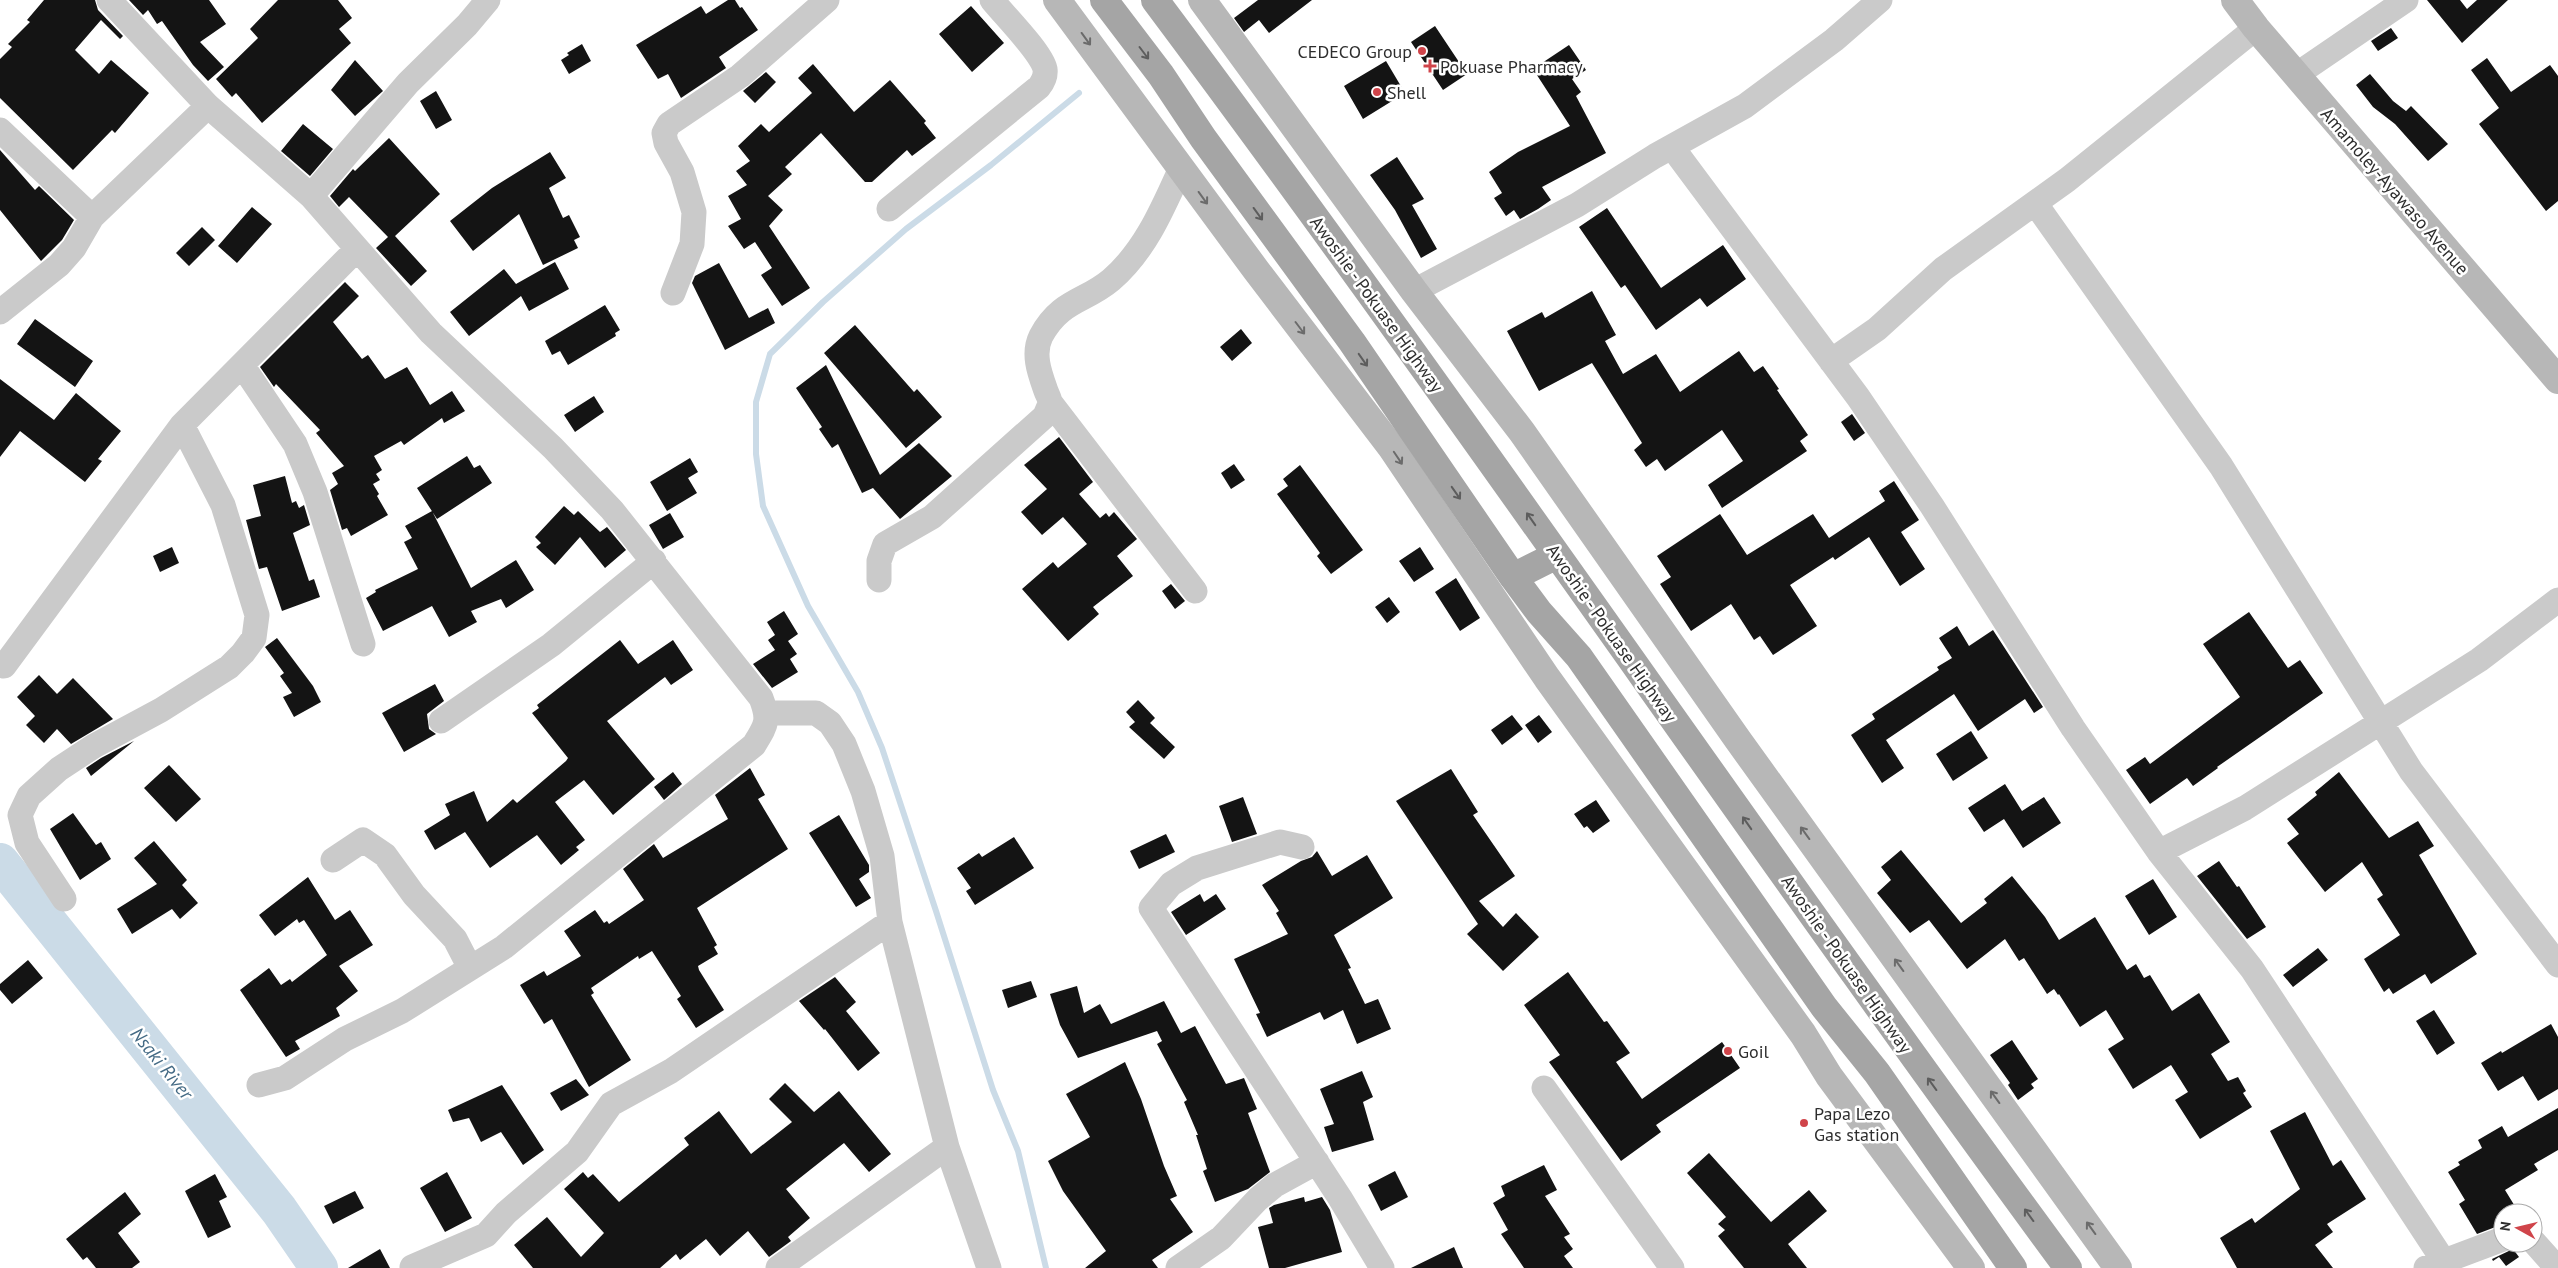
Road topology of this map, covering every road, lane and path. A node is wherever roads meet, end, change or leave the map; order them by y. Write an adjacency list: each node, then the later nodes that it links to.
1 (109, 0): 14 (street)
2 (488, 0): 18 (street)
3 (827, 0): 24 (street)
4 (992, 0): 20 (street)
5 (1057, 0): 17 (street, one-way to 17)
6 (1104, 0): 33 (main road, one-way to 33)
7 (1155, 0): 31 (main road, Awoshie - Pokuase Highway, one-way to 7)
8 (1202, 0): 23 (street)
9 (1880, 0): 16 (street)
10 (2235, 0): 12 (street, Amamoley-Ayawaso Avenue)
11 (2406, 0): 13 (street)
12 (2256, 28): 13 (street, Amamoley-Ayawaso Avenue); 19 (street)
13 (2296, 75): 28 (street, Amamoley-Ayawaso Avenue)
14 (208, 106): 18 (street); 21 (street)
15 (0, 130): 21 (street)
16 (1672, 147): 23 (street); 26 (street)
17 (1181, 168): 29 (street); 62 (street, one-way to 62)
18 (311, 196): 22 (street)
19 (2035, 203): 26 (street); 41 (street)
20 (889, 209)
21 (92, 217): 25 (street)
22 (357, 248): 27 (street); 32 (street)
23 (1414, 291): 65 (street, one-way to 23)
24 (673, 293)
25 (0, 312)
26 (1831, 361): 43 (street)
27 (242, 365): 30 (street); 37 (street)
28 (2558, 380)
29 (1050, 402): 34 (street); 35 (street)
30 (182, 425): 38 (street); 45 (street)
31 (1557, 555): 33 (main road); 64 (main road, Awoshie - Pokuase Highway, one-way to 31)
32 (654, 561): 39 (street); 40 (street)
33 (1513, 577): 63 (main road)
34 (879, 580)
35 (1195, 591)
36 (2558, 600): 41 (street)
37 (364, 644)
38 (4, 666)
39 (767, 713): 46 (street); 48 (street)
40 (442, 721)
41 (2382, 722): 43 (street); 47 (street)
42 (1302, 847): 52 (street)
43 (2158, 852): 55 (street)
44 (333, 860): 48 (street)
45 (64, 898)
46 (890, 922): 51 (street); 56 (street)
47 (2558, 965)
48 (470, 968): 49 (street)
49 (259, 1084)
50 (1544, 1088): 61 (street)
51 (947, 1147): 57 (street); 58 (street)
52 (1317, 1162): 59 (street); 60 (street)
53 (2493, 1243): 55 (street)
54 (2543, 1252): 66 (street)
55 (2436, 1265)
56 (412, 1267)
57 (778, 1268)
58 (988, 1268)
59 (1178, 1268)
60 (1382, 1268)
61 (1672, 1268)
62 (1971, 1268)
63 (2013, 1268)
64 (2068, 1268)
65 (2118, 1268)
66 (2557, 1268)

